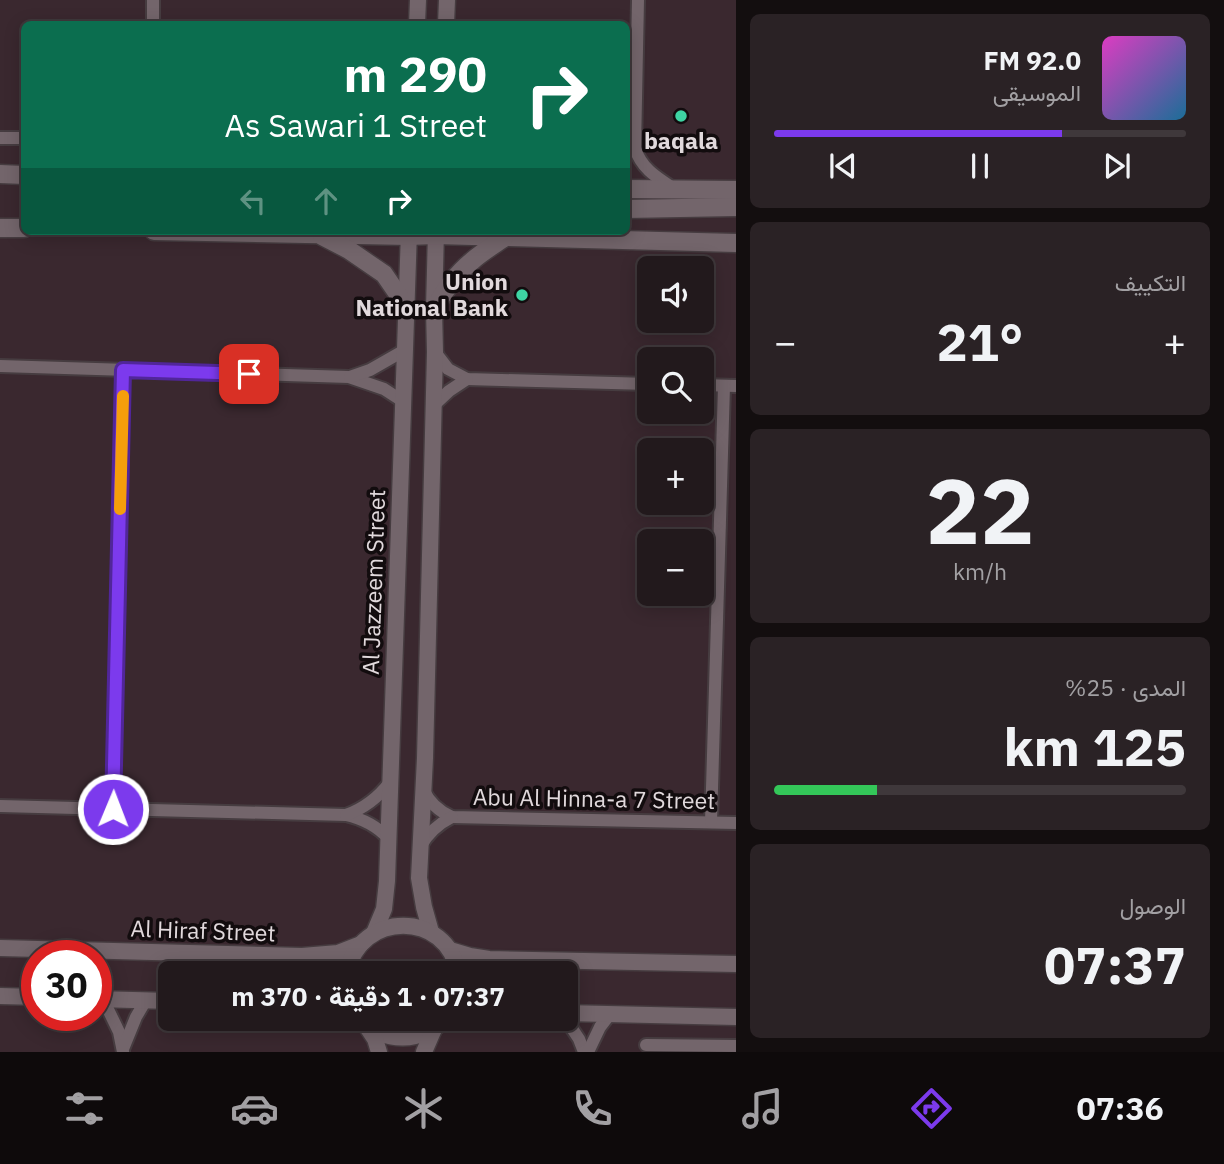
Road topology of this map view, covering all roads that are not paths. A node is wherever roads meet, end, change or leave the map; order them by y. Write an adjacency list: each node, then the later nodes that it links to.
1 (153, 0): 6 (street)
2 (418, 0): 7 (street)
3 (447, 0): 8 (street)
4 (630, 0): 9 (street)
5 (638, 0): 15 (street)
6 (153, 21)
7 (417, 21)
8 (446, 21)
9 (629, 21)
10 (0, 138): 11 (street)
11 (21, 138)
12 (0, 174): 13 (main road)
13 (21, 175)
14 (630, 189): 15 (main road)
15 (674, 189): 16 (main road)
16 (736, 190)
17 (736, 207): 18 (main road)
18 (630, 209)
19 (0, 228): 20 (main road)
20 (21, 228)
21 (321, 235): 27 (main road)
22 (411, 235): 27 (street, Al Jazzeem Street)
23 (436, 235): 28 (street)
24 (463, 235): 25 (main road)
25 (504, 238): 26 (main road); 28 (main road)
26 (736, 243)
27 (407, 306): 29 (street, Al Jazzeem Street)
28 (434, 309): 30 (street)
29 (405, 350): 33 (street); 37 (street, Al Jazzeem Street)
30 (435, 352): 34 (street); 38 (street)
31 (0, 366): 32 (street)
32 (123, 370): 33 (street); 42 (street)
33 (349, 377): 37 (street)
34 (467, 379): 35 (street); 38 (street)
35 (637, 384)
36 (730, 386): 45 (street)
37 (404, 402): 39 (street, Al Jazzeem Street)
38 (433, 405): 40 (street)
39 (390, 782): 43 (street); 47 (street, Al Jazzeem Street)
40 (422, 787): 44 (street, Abu Al Hinna-a 7 Street); 48 (street)
41 (0, 806): 42 (street)
42 (113, 809): 43 (street)
43 (346, 815): 47 (street)
44 (452, 817): 45 (street, Abu Al Hinna-a 7 Street); 48 (street, Abu Al Hinna-a 7 Street)
45 (711, 822): 46 (street, Abu Al Hinna-a 7 Street)
46 (736, 823)
47 (389, 839): 50 (street, Al Jazzeem Street)
48 (420, 848): 49 (street)
49 (431, 932): 50 (street); 53 (street)
50 (374, 933): 51 (street)
51 (361, 944): 52 (street, Al Hiraf Street); 54 (street)
52 (0, 948)
53 (450, 950): 55 (street); 56 (street)
54 (351, 961)
55 (456, 961)
56 (736, 964)
57 (0, 996): 58 (street)
58 (21, 997)
59 (112, 999): 60 (street)
60 (146, 1000): 61 (street); 73 (street)
61 (158, 1000)
62 (578, 1013): 63 (street)
63 (610, 1014): 64 (street); 76 (street)
64 (736, 1017)
65 (112, 1020): 73 (street)
66 (369, 1031): 74 (street)
67 (376, 1031): 68 (street)
68 (429, 1031)
69 (436, 1031): 75 (street)
70 (574, 1031): 76 (street)
71 (646, 1045): 72 (street)
72 (736, 1046)
73 (123, 1051)
74 (379, 1052)
75 (424, 1052)
76 (586, 1052)

